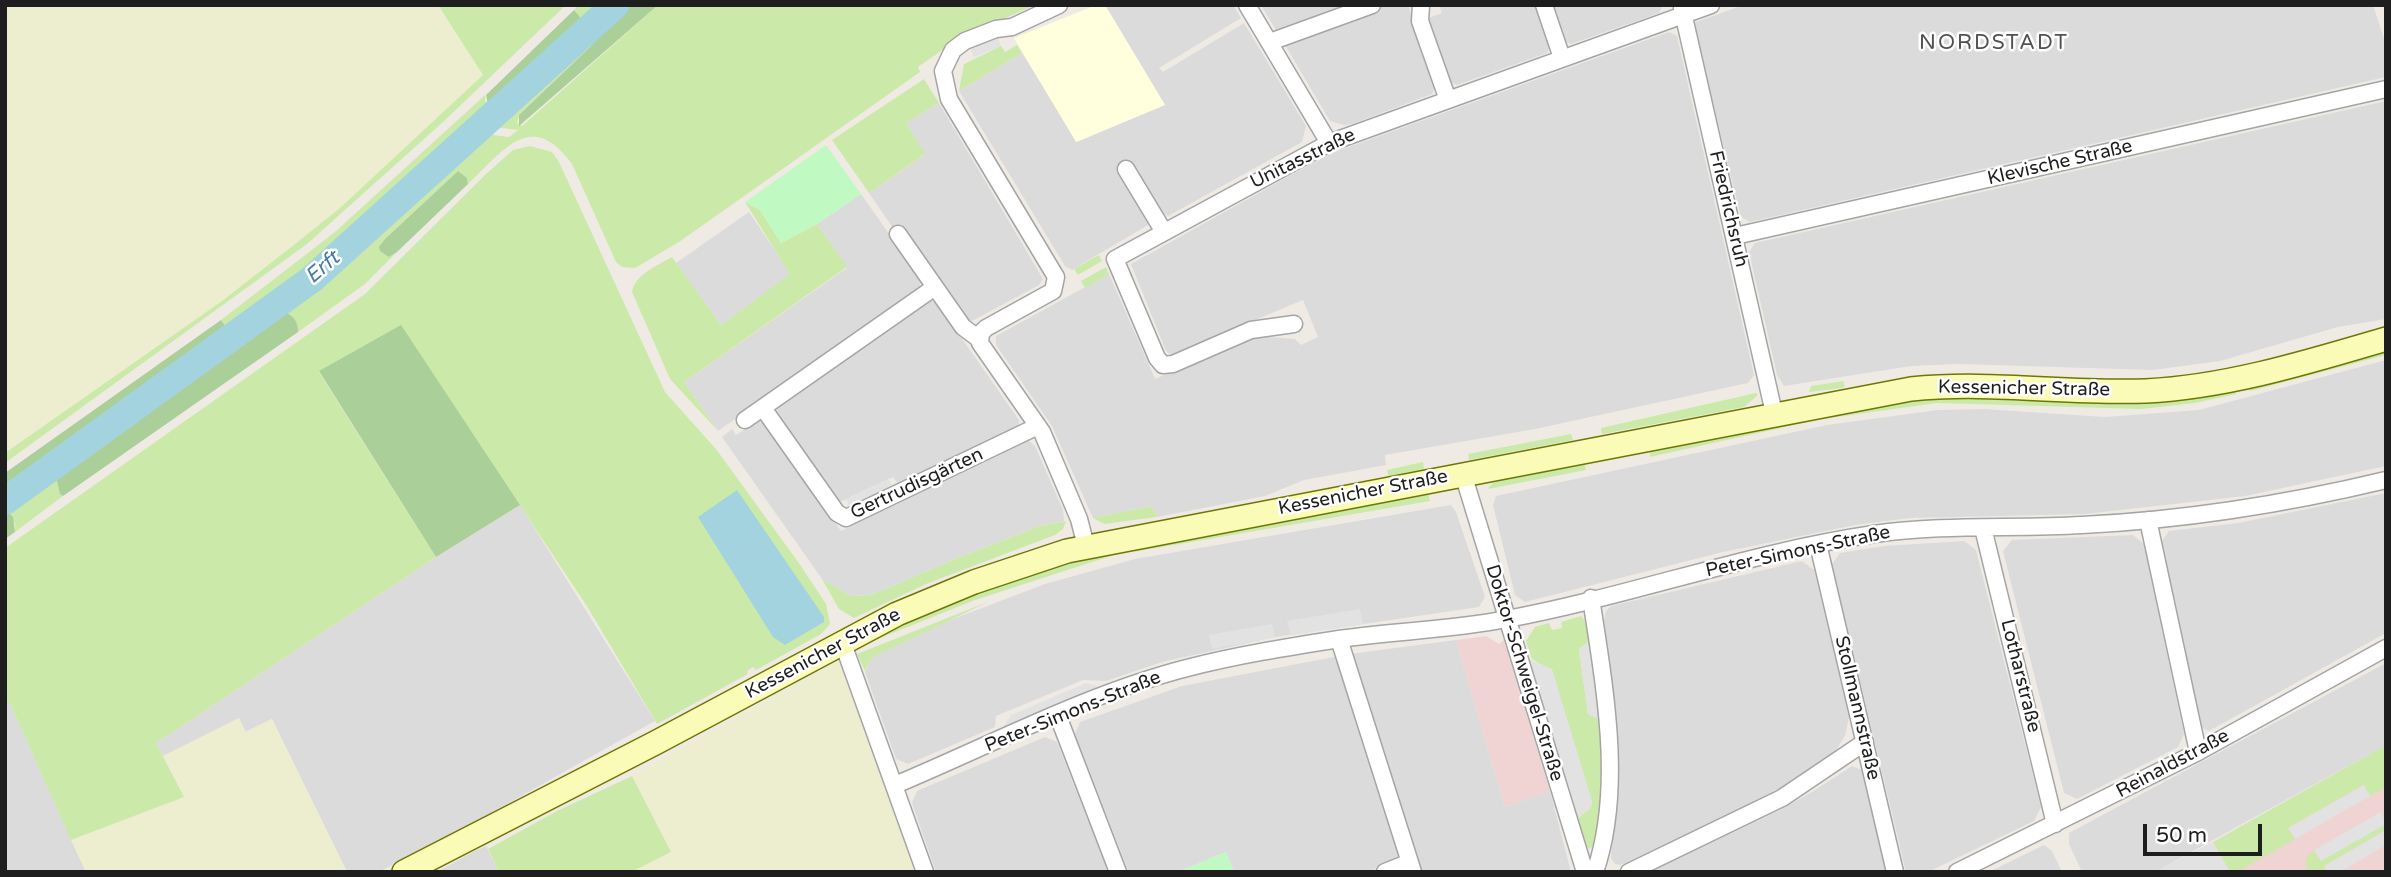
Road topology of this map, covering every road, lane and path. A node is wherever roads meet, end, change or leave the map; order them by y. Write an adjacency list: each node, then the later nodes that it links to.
1 (1059, 5): 19 (street)
2 (1247, 5): 8 (street)
3 (1372, 5): 8 (street)
4 (1421, 5): 11 (street)
5 (1544, 5): 9 (street)
6 (1711, 5): 7 (street, Unitasstraße)
7 (1682, 10): 9 (street, Unitasstraße); 16 (street, Friedrichsruh)
8 (1270, 43): 12 (street)
9 (1562, 58): 11 (street, Unitasstraße)
10 (2386, 89): 16 (street, Klevische Straße)
11 (1448, 100): 12 (street, Unitasstraße)
12 (1329, 143): 14 (street, Unitasstraße)
13 (1126, 169): 14 (street)
14 (1164, 232): 18 (street, Unitasstraße)
15 (898, 234): 17 (street)
16 (1735, 236): 22 (street, Friedrichsruh)
17 (935, 287): 19 (street); 21 (street)
18 (1294, 324)
19 (979, 339): 24 (street)
20 (2386, 339): 22 (main road, Kessenicher Straße)
21 (763, 408): 23 (street); 24 (street, Gertrudisgärten)
22 (1774, 413): 25 (main road, Kessenicher Straße)
23 (746, 420)
24 (1038, 426): 30 (street)
25 (1463, 474): 30 (main road, Kessenicher Straße); 32 (street, Doktor-Schweigel-Straße)
26 (2386, 480): 27 (street, Peter-Simons-Straße)
27 (2148, 520): 28 (street, Peter-Simons-Straße); 38 (street)
28 (1983, 527): 29 (street, Peter-Simons-Straße); 40 (street, Lotharstraße)
29 (1818, 544): 31 (street, Peter-Simons-Straße); 37 (street, Stollmannstraße)
30 (1086, 546): 34 (main road, Kessenicher Straße)
31 (1591, 598): 32 (street, Peter-Simons-Straße); 47 (street)
32 (1507, 619): 33 (street, Peter-Simons-Straße); 46 (street, Doktor-Schweigel-Straße)
33 (1339, 639): 36 (street, Peter-Simons-Straße); 41 (street)
34 (842, 641): 39 (street); 42 (main road, Kessenicher Straße)
35 (2386, 648): 38 (street, Reinaldstraße)
36 (1058, 716): 39 (street, Peter-Simons-Straße); 44 (street)
37 (1865, 742): 48 (street); 49 (street, Stollmannstraße)
38 (2198, 752): 40 (street, Reinaldstraße)
39 (895, 785): 43 (street)
40 (2055, 824): 50 (street, Reinaldstraße)
41 (1412, 867): 45 (street)
42 (404, 872)
43 (925, 872)
44 (1118, 872)
45 (1385, 872)
46 (1585, 872)
47 (1595, 872)
48 (1629, 872)
49 (1895, 872)
50 (1957, 872)

